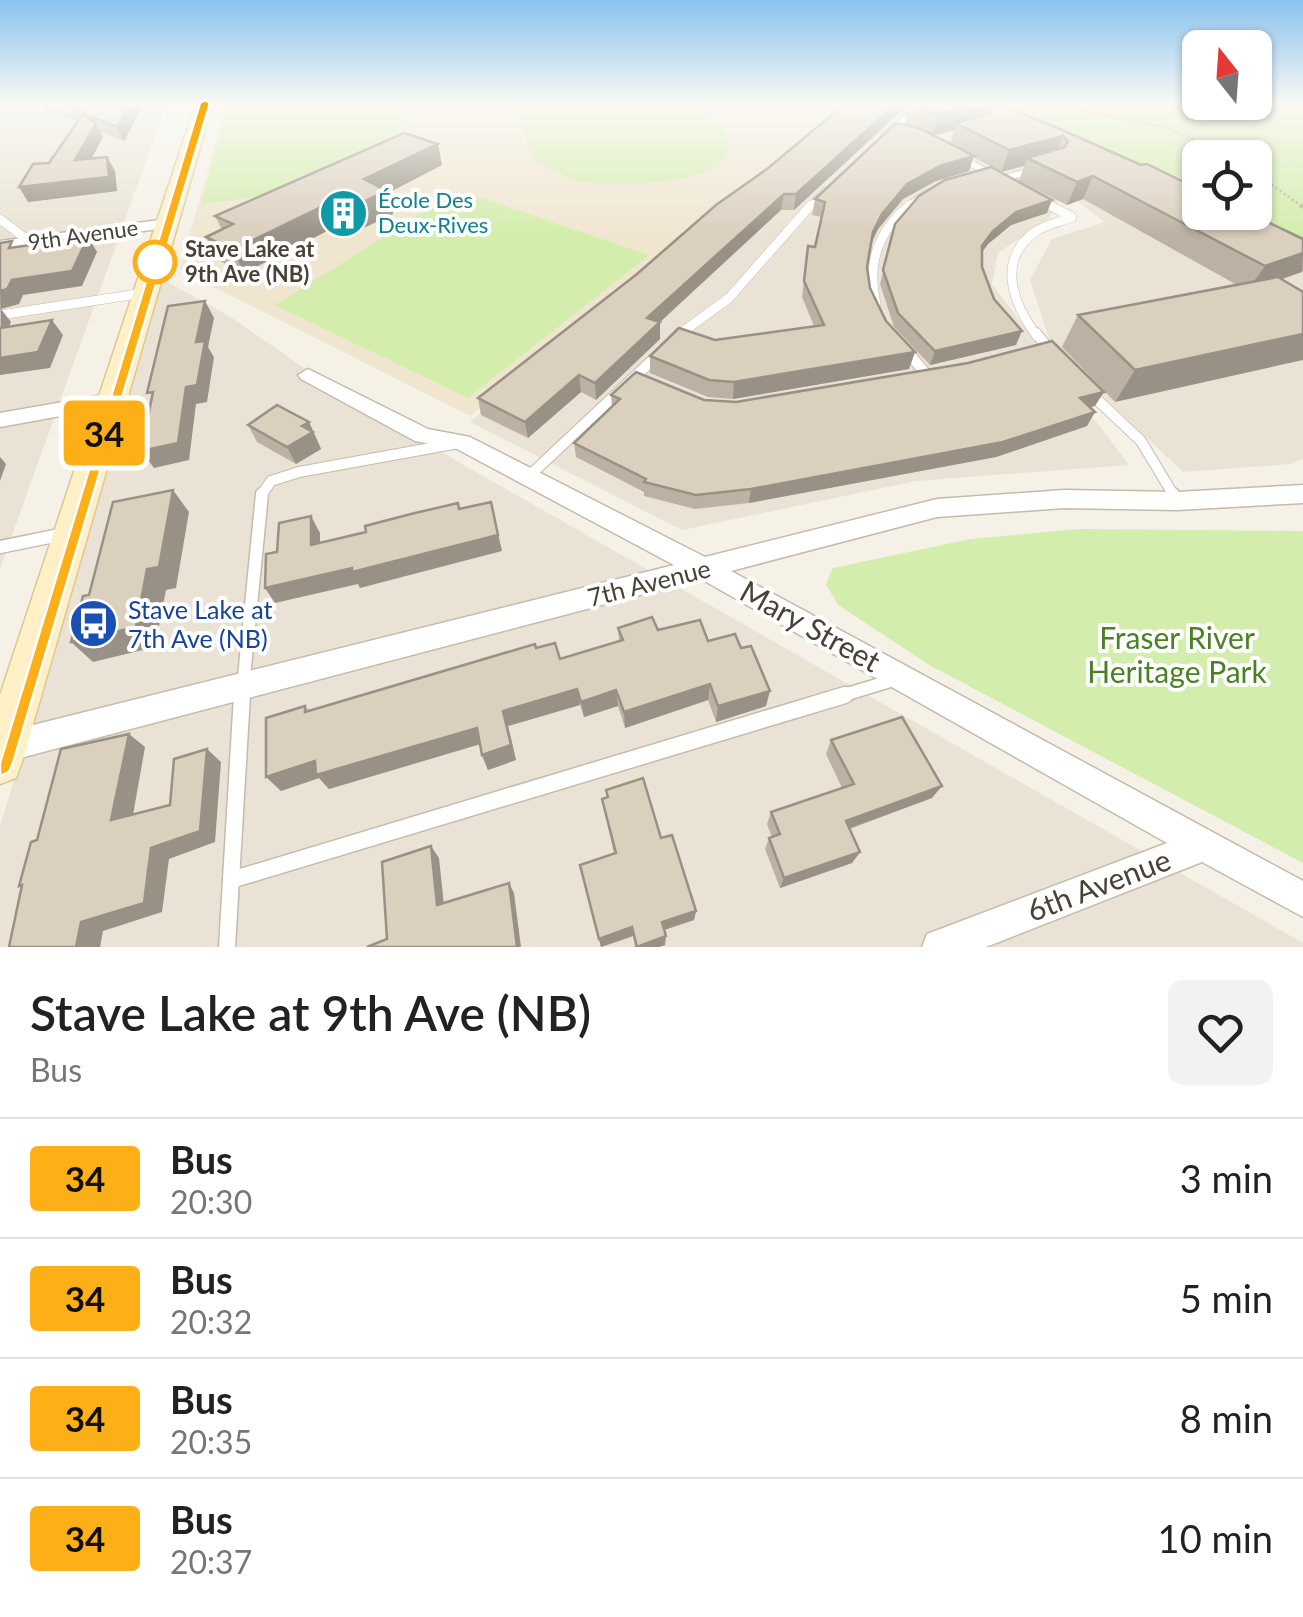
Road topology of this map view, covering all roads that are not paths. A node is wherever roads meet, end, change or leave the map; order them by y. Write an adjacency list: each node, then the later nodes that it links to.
1 (191, 147): 12 (main road)
2 (946, 150): 4 (lane)
3 (1052, 164): 6 (lane)
4 (989, 172): 5 (lane); 6 (lane)
5 (973, 177)
6 (1002, 180): 9 (lane)
7 (833, 184): 25 (lane)
8 (941, 188): 16 (lane)
9 (1020, 189)
10 (1037, 198): 19 (lane)
11 (0, 218): 13 (lane)
12 (167, 224): 13 (street, 9th Avenue); 15 (main road)
13 (30, 242): 14 (street, 9th Avenue)
14 (0, 246)
15 (146, 293): 17 (lane); 29 (main road)
16 (878, 308)
17 (0, 315)
18 (893, 337): 24 (lane)
19 (1045, 346): 20 (lane); 21 (lane)
20 (1028, 351)
21 (1057, 359)
22 (944, 372): 24 (lane)
23 (308, 375): 31 (street, Mary Street)
24 (927, 375): 26 (lane)
25 (637, 376): 27 (lane); 32 (lane)
26 (908, 378)
27 (654, 384)
28 (1082, 385): 34 (lane)
29 (114, 400): 30 (street); 35 (main road)
30 (0, 420)
31 (462, 442): 32 (street, Mary Street); 39 (lane)
32 (528, 477): 37 (street, Mary Street)
33 (1303, 494): 34 (street, 7th Avenue)
34 (1178, 502): 37 (street, 7th Avenue)
35 (73, 532): 36 (lane); 40 (main road)
36 (0, 547)
37 (705, 569): 38 (street, Mary Street); 39 (street, 7th Avenue)
38 (901, 678): 41 (street, Mary Street); 42 (lane)
39 (243, 686): 40 (street, 7th Avenue); 42 (lane)
40 (2, 755)
41 (1202, 846): 43 (street, Mary Street); 45 (street, 6th Avenue)
42 (231, 880): 44 (lane)
43 (1303, 900)
44 (227, 947)
45 (940, 947)

